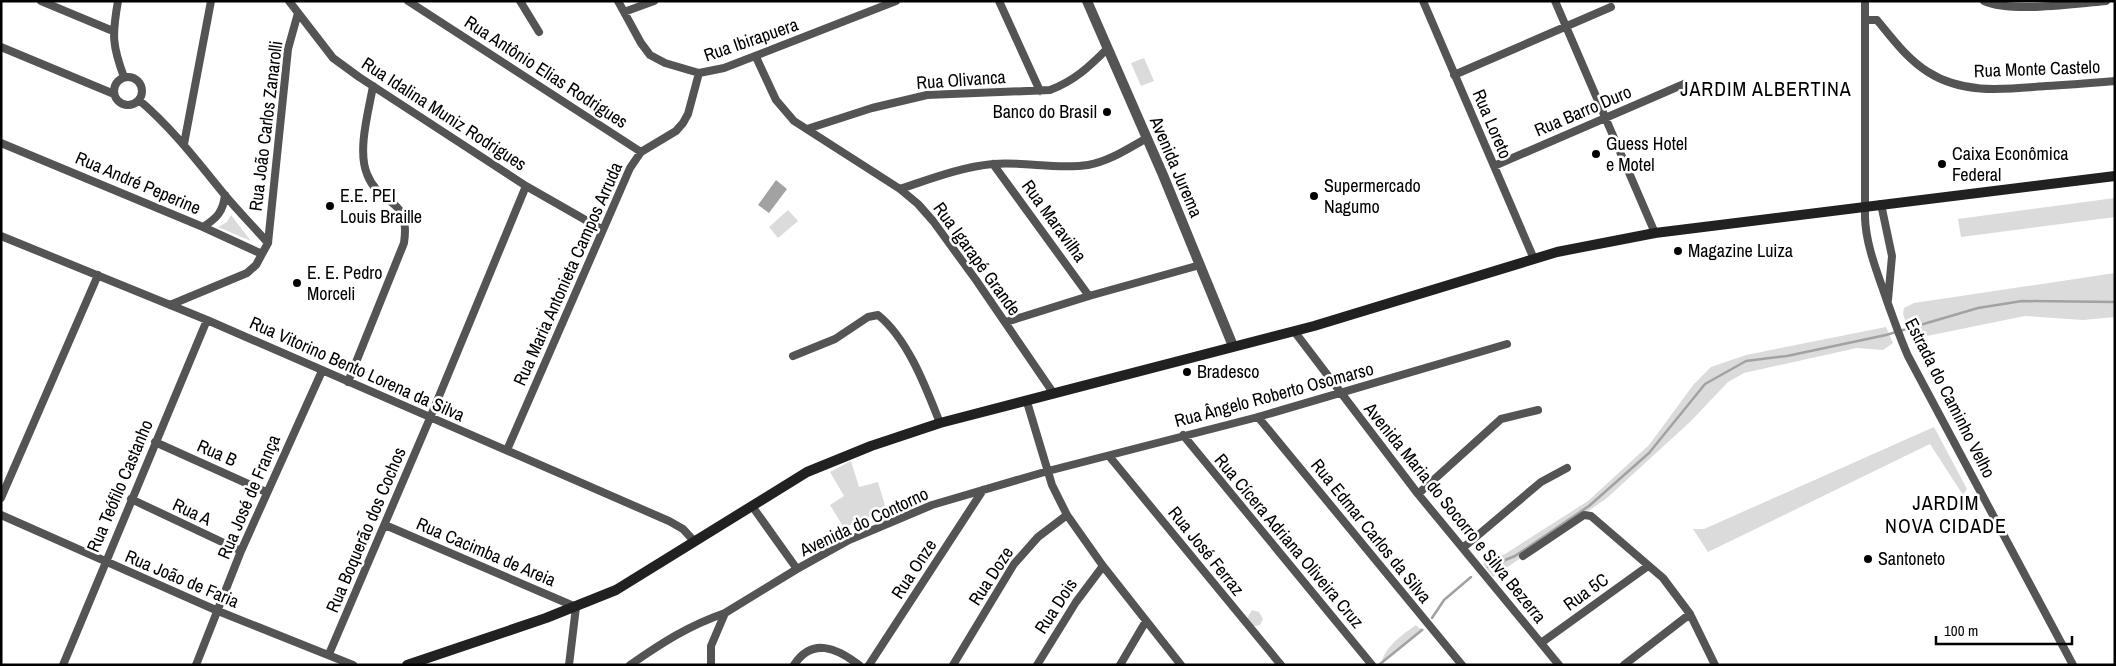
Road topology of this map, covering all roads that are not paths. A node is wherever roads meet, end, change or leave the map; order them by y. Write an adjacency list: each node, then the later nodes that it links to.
1 (41, 1): 23 (street)
2 (118, 1): 23 (street)
3 (211, 1): 41 (street)
4 (289, 1): 20 (street, Rua Idalina Muniz Rodrigues)
5 (408, 1): 42 (street, Rua Antônio Elias Rodrigues)
6 (520, 1): 24 (street)
7 (618, 1): 19 (street)
8 (654, 1): 19 (street)
9 (896, 1): 27 (street, Rua Ibirapuera)
10 (999, 1): 34 (street)
11 (1087, 1): 26 (street, Avenida Jurema)
12 (1423, 1): 29 (street, Rua Loreto)
13 (1555, 1): 22 (street)
14 (1865, 1): 21 (street, Estrada do Caminho Velho)
15 (1984, 1): 17 (street)
16 (2106, 1): 17 (street)
17 (2055, 3)
18 (1611, 7): 22 (street)
19 (624, 12): 28 (street)
20 (298, 13): 33 (street, Rua Idalina Muniz Rodrigues); 55 (street, Rua João Carlos Zanarolli)
21 (1865, 20): 31 (street, Rua Monte Castelo); 50 (street, Estrada do Caminho Velho)
22 (1566, 28): 29 (street); 37 (street)
23 (113, 31): 30 (street)
24 (539, 32)
25 (1, 48): 35 (street)
26 (1107, 49): 34 (street, Rua Olivanca); 39 (street, Avenida Jurema)
27 (756, 57): 28 (street, Rua Ibirapuera); 38 (street, Rua Igarapé Grande)
28 (699, 73): 42 (street, Rua Maria Antonieta Campos Arruda)
29 (1454, 75): 44 (street, Rua Loreto)
30 (124, 77): 35 (street); 36 (street)
31 (2115, 81)
32 (1684, 84): 37 (street, Rua Barro Duro)
33 (373, 86): 46 (street, Rua Idalina Muniz Rodrigues); 70 (street)
34 (1040, 91): 38 (street, Rua Olivanca)
35 (114, 94): 36 (street)
36 (139, 100): 41 (street)
37 (1605, 118): 44 (street, Rua Barro Duro); 53 (street)
38 (807, 129): 47 (street, Rua Igarapé Grande)
39 (1148, 138): 43 (street); 58 (street, Avenida Jurema)
40 (1, 143): 51 (street, Rua André Peperine)
41 (184, 144): 48 (street)
42 (642, 152): 52 (street, Rua Maria Antonieta Campos Arruda)
43 (993, 164): 47 (street); 60 (street, Rua Maravilha)
44 (1494, 166): 57 (street, Rua Loreto)
45 (2115, 176): 49 (main road)
46 (526, 186): 52 (street, Rua Idalina Muniz Rodrigues); 76 (street, Rua Boquerão dos Cochos)
47 (900, 189): 64 (street, Rua Igarapé Grande)
48 (225, 195): 51 (street); 55 (street)
49 (1881, 204): 50 (main road); 61 (street, Estrada do Caminho Velho)
50 (1865, 206): 53 (main road); 61 (street, Estrada do Caminho Velho)
51 (203, 226): 56 (street, Rua André Peperine)
52 (603, 230): 80 (street, Rua Maria Antonieta Campos Arruda)
53 (1656, 233): 57 (main road)
54 (1, 236): 59 (street, Rua Vitorino Bento Lorena da Silva)
55 (268, 243): 56 (street)
56 (262, 254): 62 (street)
57 (1534, 259): 65 (main road)
58 (1200, 265): 60 (street); 67 (street, Avenida Jurema)
59 (98, 275): 62 (street, Rua Vitorino Bento Lorena da Silva); 87 (street)
60 (1089, 296): 64 (street)
61 (1888, 302): 101 (street, Estrada do Caminho Velho)
62 (170, 305): 63 (street, Rua Vitorino Bento Lorena da Silva)
63 (206, 320): 69 (street, Rua Vitorino Bento Lorena da Silva); 79 (street, Rua Teófilo Castanho)
64 (1006, 322): 71 (street, Rua Igarapé Grande)
65 (1294, 331): 67 (main road); 72 (street, Avenida Maria do Socorro e Silva Bezerra)
66 (1507, 344): 72 (street, Rua Ângelo Roberto Osomarso)
67 (1233, 346): 71 (main road)
68 (793, 356): 77 (street)
69 (322, 371): 70 (street, Rua Vitorino Bento Lorena da Silva); 85 (street, Rua José de França)
70 (348, 382): 76 (street, Rua Vitorino Bento Lorena da Silva)
71 (1054, 394): 73 (main road)
72 (1340, 394): 75 (street, Rua Ângelo Roberto Osomarso); 86 (street, Avenida Maria do Socorro e Silva Bezerra)
73 (1027, 402): 77 (main road); 83 (street)
74 (1538, 410): 86 (street)
75 (1258, 417): 78 (street, Rua Ângelo Roberto Osomarso); 126 (street, Rua Edmar Carlos da Silva)
76 (430, 418): 80 (street, Rua Vitorino Bento Lorena da Silva); 92 (street, Rua Boquerão dos Cochos)
77 (940, 423): 89 (main road)
78 (1183, 436): 81 (street, Rua Ângelo Roberto Osomarso); 125 (street, Rua Cícera Adriana Oliveira Cruz)
79 (155, 442): 85 (street, Rua B); 88 (street, Rua Teófilo Castanho)
80 (507, 450): 93 (street, Rua Vitorino Bento Lorena da Silva)
81 (1109, 456): 83 (street, Rua Ângelo Roberto Osomarso); 124 (street, Rua José Ferraz)
82 (1567, 468): 94 (street)
83 (1048, 472): 84 (street, Avenida do Contorno); 91 (street)
84 (984, 490): 100 (street, Avenida do Contorno); 119 (street, Rua Onze)
85 (266, 492): 95 (street, Rua José de França)
86 (1418, 494): 94 (street, Avenida Maria do Socorro e Silva Bezerra)
87 (1, 498)
88 (131, 499): 95 (street, Rua A); 97 (street, Rua Teófilo Castanho)
89 (752, 506): 93 (main road); 100 (street)
90 (1, 515): 97 (street, Rua João de Faria)
91 (1067, 515): 98 (street); 120 (street, Rua Doze)
92 (385, 525): 103 (street, Rua Cacimba de Areia); 109 (street, Rua Boquerão dos Cochos)
93 (694, 542): 103 (main road)
94 (1464, 547): 108 (street, Avenida Maria do Socorro e Silva Bezerra)
95 (241, 551): 104 (street, Rua José de França)
96 (1523, 556): 99 (street)
97 (104, 562): 104 (street, Rua João de Faria); 110 (street, Rua Teófilo Castanho)
98 (1103, 566): 107 (street); 121 (street, Rua Dois)
99 (1648, 566): 106 (street); 108 (street, Rua 5C)
100 (797, 569): 105 (street, Avenida do Contorno)
101 (2035, 594): 102 (street); 130 (street, Estrada do Caminho Velho)
102 (2027, 601)
103 (576, 607): 113 (main road); 114 (street)
104 (218, 611): 109 (street, Rua João de Faria); 111 (street, Rua José de França)
105 (726, 613): 115 (street, Avenida do Contorno); 116 (street)
106 (1690, 614): 128 (street); 129 (street)
107 (1146, 620): 122 (street); 123 (street)
108 (1541, 643): 127 (street, Avenida Maria do Socorro e Silva Bezerra)
109 (329, 654): 112 (street, Rua João de Faria)
110 (63, 665)
111 (196, 665)
112 (353, 665)
113 (407, 665)
114 (569, 665)
115 (630, 665)
116 (710, 665)
117 (794, 665): 118 (street)
118 (859, 665)
119 (869, 665)
120 (954, 665)
121 (1037, 665)
122 (1120, 665)
123 (1181, 665)
124 (1281, 665)
125 (1372, 665)
126 (1462, 665)
127 (1559, 665)
128 (1624, 665)
129 (1715, 665)
130 (2073, 665)

